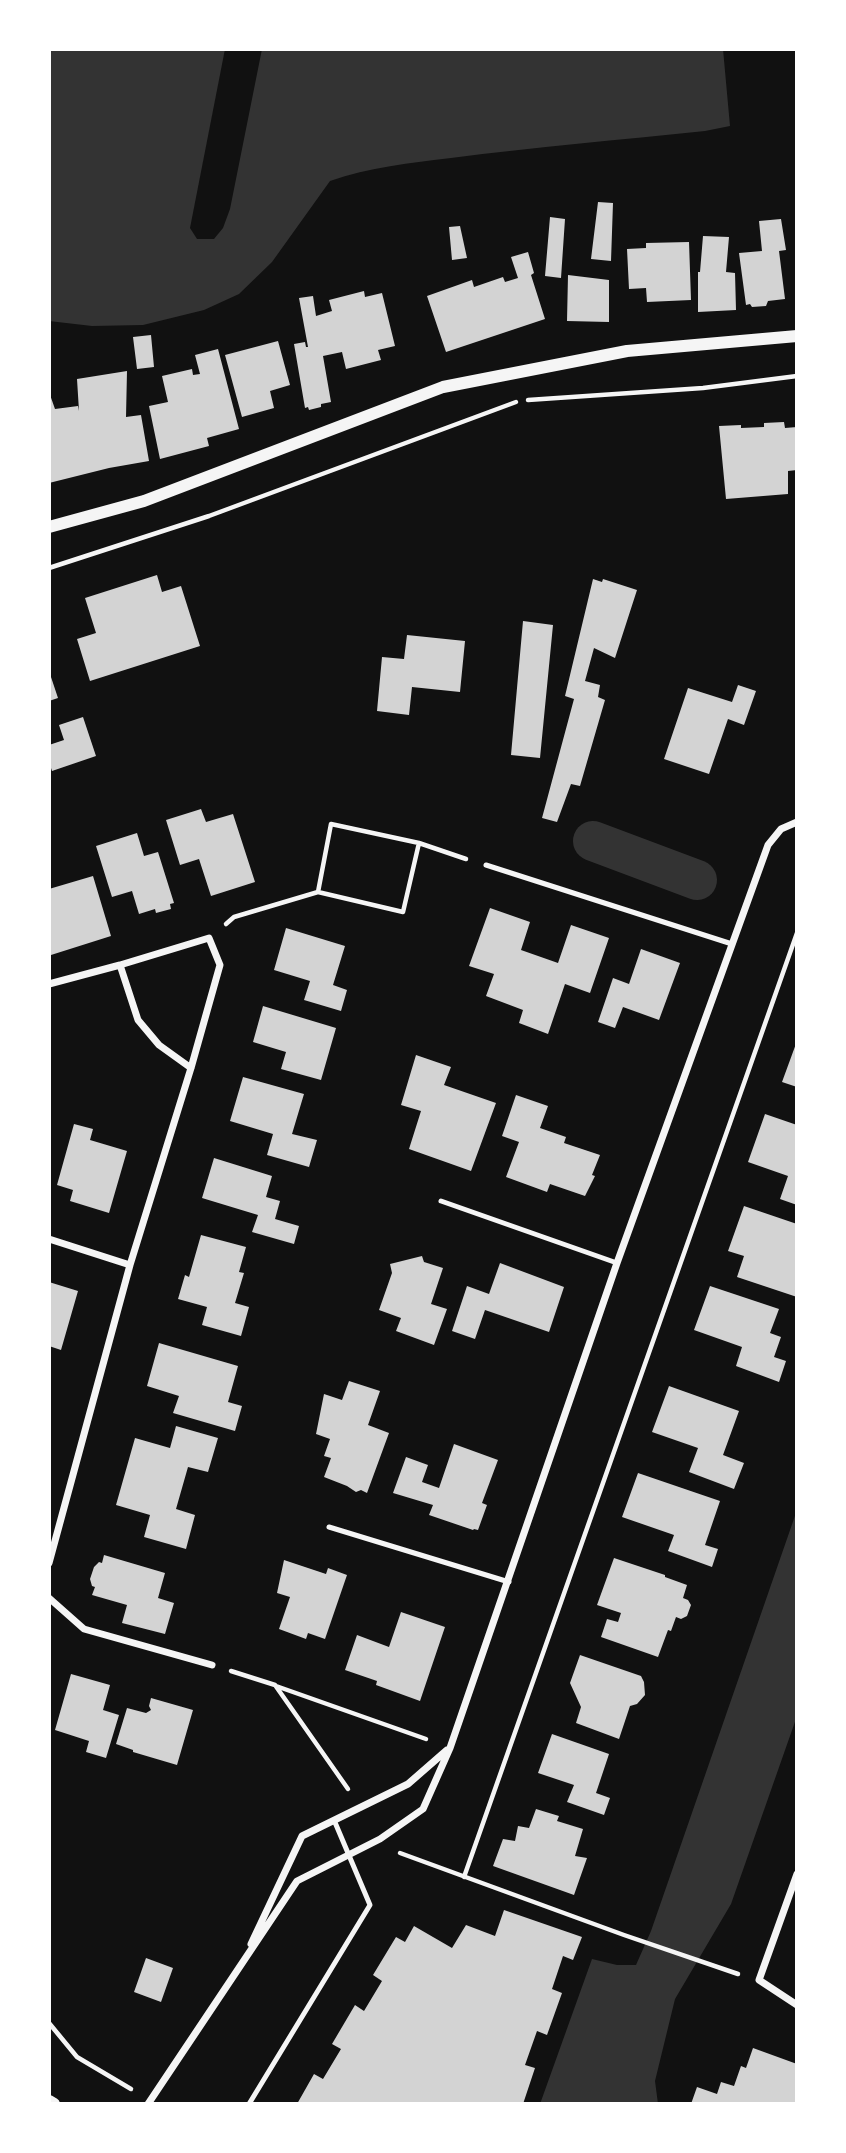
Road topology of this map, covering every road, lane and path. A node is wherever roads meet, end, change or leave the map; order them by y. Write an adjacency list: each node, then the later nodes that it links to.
1 (797, 335): 3 (street)
2 (797, 376): 4 (path)
3 (49, 527)
4 (49, 568)
5 (797, 822): 11 (street)
6 (419, 843): 7 (path); 8 (path); 8 (path)
7 (486, 866): 11 (lane)
8 (318, 892): 10 (path)
9 (797, 933): 29 (path)
10 (209, 938): 12 (street); 14 (street)
11 (732, 944): 17 (street)
12 (120, 965): 13 (street); 14 (street)
13 (49, 984)
14 (191, 1068): 18 (street)
15 (441, 1202): 17 (lane)
16 (49, 1239): 18 (street)
17 (617, 1263): 21 (street)
18 (130, 1265): 20 (street)
19 (329, 1527): 21 (lane)
20 (49, 1563)
21 (509, 1582): 25 (street)
22 (49, 1598): 23 (street)
23 (212, 1665)
24 (275, 1685): 25 (path)
25 (450, 1748): 26 (street); 27 (street)
26 (334, 1820): 27 (lane); 31 (street)
27 (349, 1854): 31 (street); 38 (lane)
28 (797, 1874): 33 (street)
29 (464, 1877)
30 (624, 1935): 32 (path)
31 (240, 1966): 36 (street)
32 (744, 1976)
33 (797, 2005)
34 (49, 2022): 36 (path)
35 (49, 2101): 37 (street)
36 (150, 2102)
37 (54, 2104)
38 (249, 2104)

